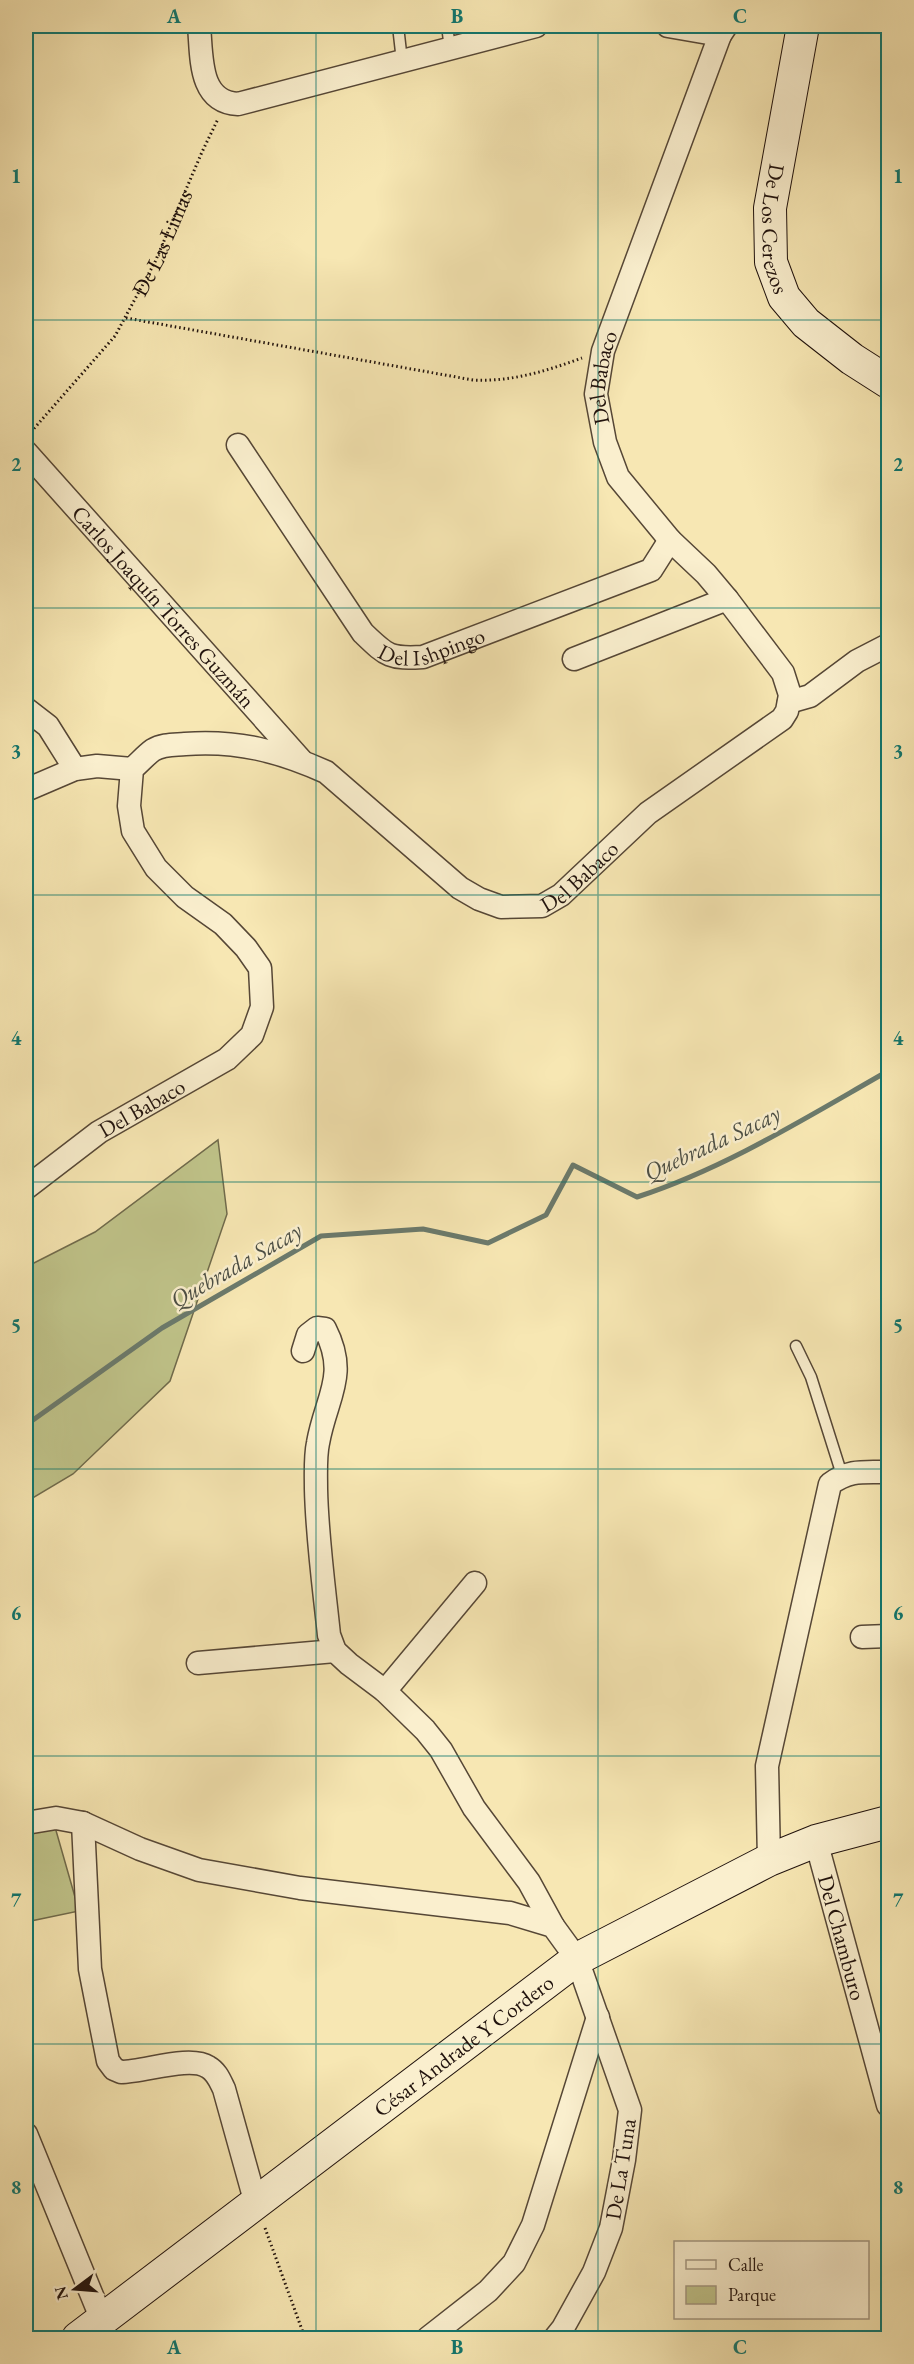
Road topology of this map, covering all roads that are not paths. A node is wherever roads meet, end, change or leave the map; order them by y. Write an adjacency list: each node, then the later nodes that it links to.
1 (199, 26): 9 (street)
2 (398, 26): 9 (lane)
3 (447, 26): 8 (lane)
4 (536, 26): 8 (street)
5 (668, 26): 7 (street)
6 (803, 26): 10 (street, De Los Cerezos)
7 (723, 30): 13 (street, Del Babaco)
8 (450, 48): 9 (street)
9 (402, 61)
10 (888, 382)
11 (238, 445): 13 (street, Del Ishpingo)
12 (26, 452): 19 (street, Carlos Joaquín Torres Guzmán)
13 (670, 540): 14 (street, Del Babaco)
14 (727, 599): 16 (street); 17 (street, Del Babaco)
15 (888, 645): 17 (street)
16 (574, 658)
17 (789, 702): 19 (street, Del Babaco)
18 (26, 709): 20 (street)
19 (302, 761): 21 (street, Del Babaco)
20 (75, 769): 21 (street); 22 (street)
21 (132, 769): 23 (street, Del Babaco)
22 (26, 790)
23 (26, 1188)
24 (796, 1346): 27 (lane)
25 (303, 1351): 31 (street)
26 (884, 1472): 27 (street)
27 (842, 1475): 38 (street)
28 (476, 1583): 33 (street)
29 (888, 1636): 30 (street)
30 (862, 1637)
31 (335, 1651): 32 (street); 33 (street, De La Tuna)
32 (198, 1664)
33 (385, 1691): 39 (street, De La Tuna)
34 (888, 1822): 37 (street, César Andrade Y Cordero)
35 (26, 1823): 36 (street)
36 (83, 1823): 39 (street); 44 (street)
37 (816, 1841): 38 (street, César Andrade Y Cordero); 42 (street, Del Chamburo)
38 (769, 1860): 40 (street, César Andrade Y Cordero)
39 (553, 1926): 40 (street, De La Tuna)
40 (577, 1959): 41 (street, De La Tuna); 44 (street, César Andrade Y Cordero)
41 (598, 2018): 47 (street); 48 (street, De La Tuna)
42 (888, 2105)
43 (26, 2134): 45 (street)
44 (256, 2204): 45 (street, César Andrade Y Cordero)
45 (102, 2320): 46 (street, César Andrade Y Cordero)
46 (78, 2338)
47 (428, 2338)
48 (555, 2338)

